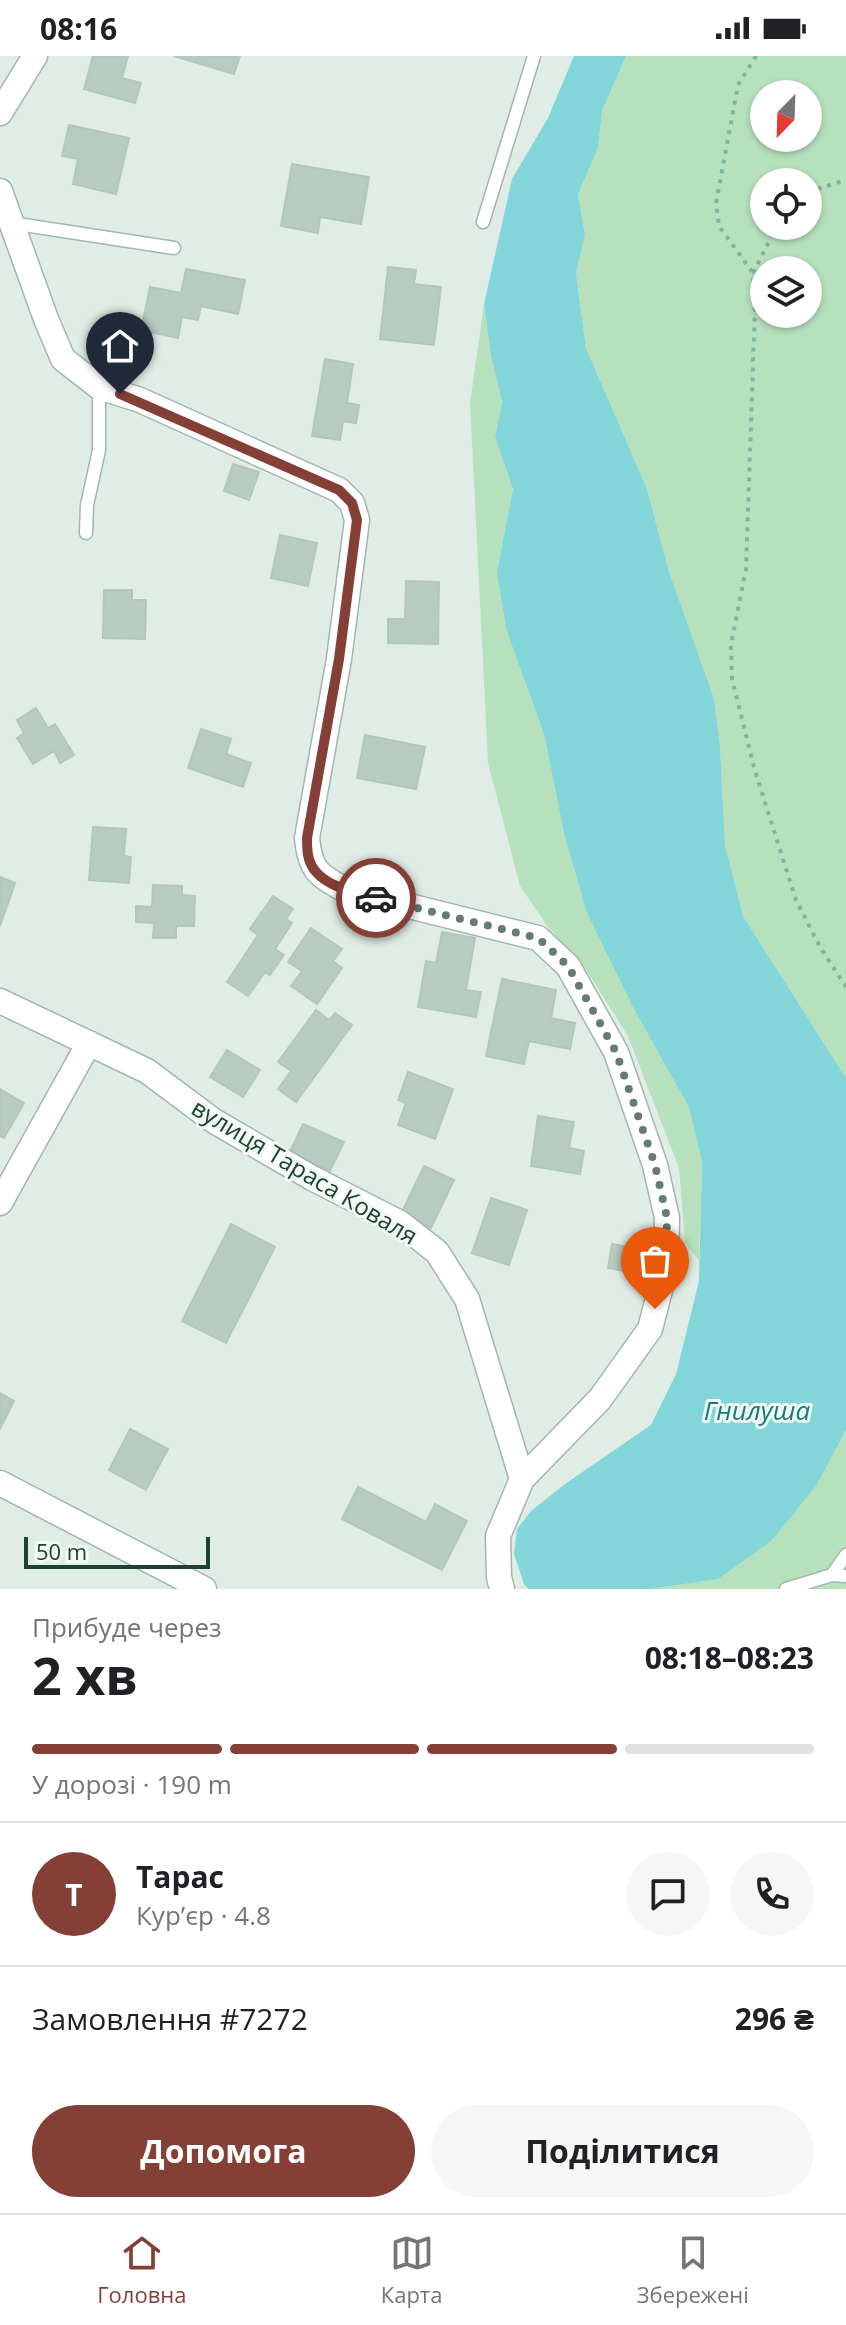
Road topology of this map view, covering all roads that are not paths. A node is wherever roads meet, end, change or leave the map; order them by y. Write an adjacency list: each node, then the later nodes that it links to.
1 (35, 56): 3 (street)
2 (534, 56): 5 (lane)
3 (0, 113)
4 (0, 191): 6 (street)
5 (483, 222)
6 (10, 223): 7 (lane); 8 (street)
7 (174, 248)
8 (99, 387): 9 (lane); 13 (street)
9 (86, 533)
10 (0, 1001): 11 (street, вулиця Тараса Коваля)
11 (89, 1043): 12 (street); 13 (street, вулиця Тараса Коваля)
12 (0, 1203)
13 (522, 1479): 19 (street)
14 (0, 1483): 18 (street)
15 (846, 1555): 16 (lane)
16 (832, 1575): 17 (lane); 20 (lane)
17 (846, 1576)
18 (204, 1589)
19 (502, 1589)
20 (786, 1589)

